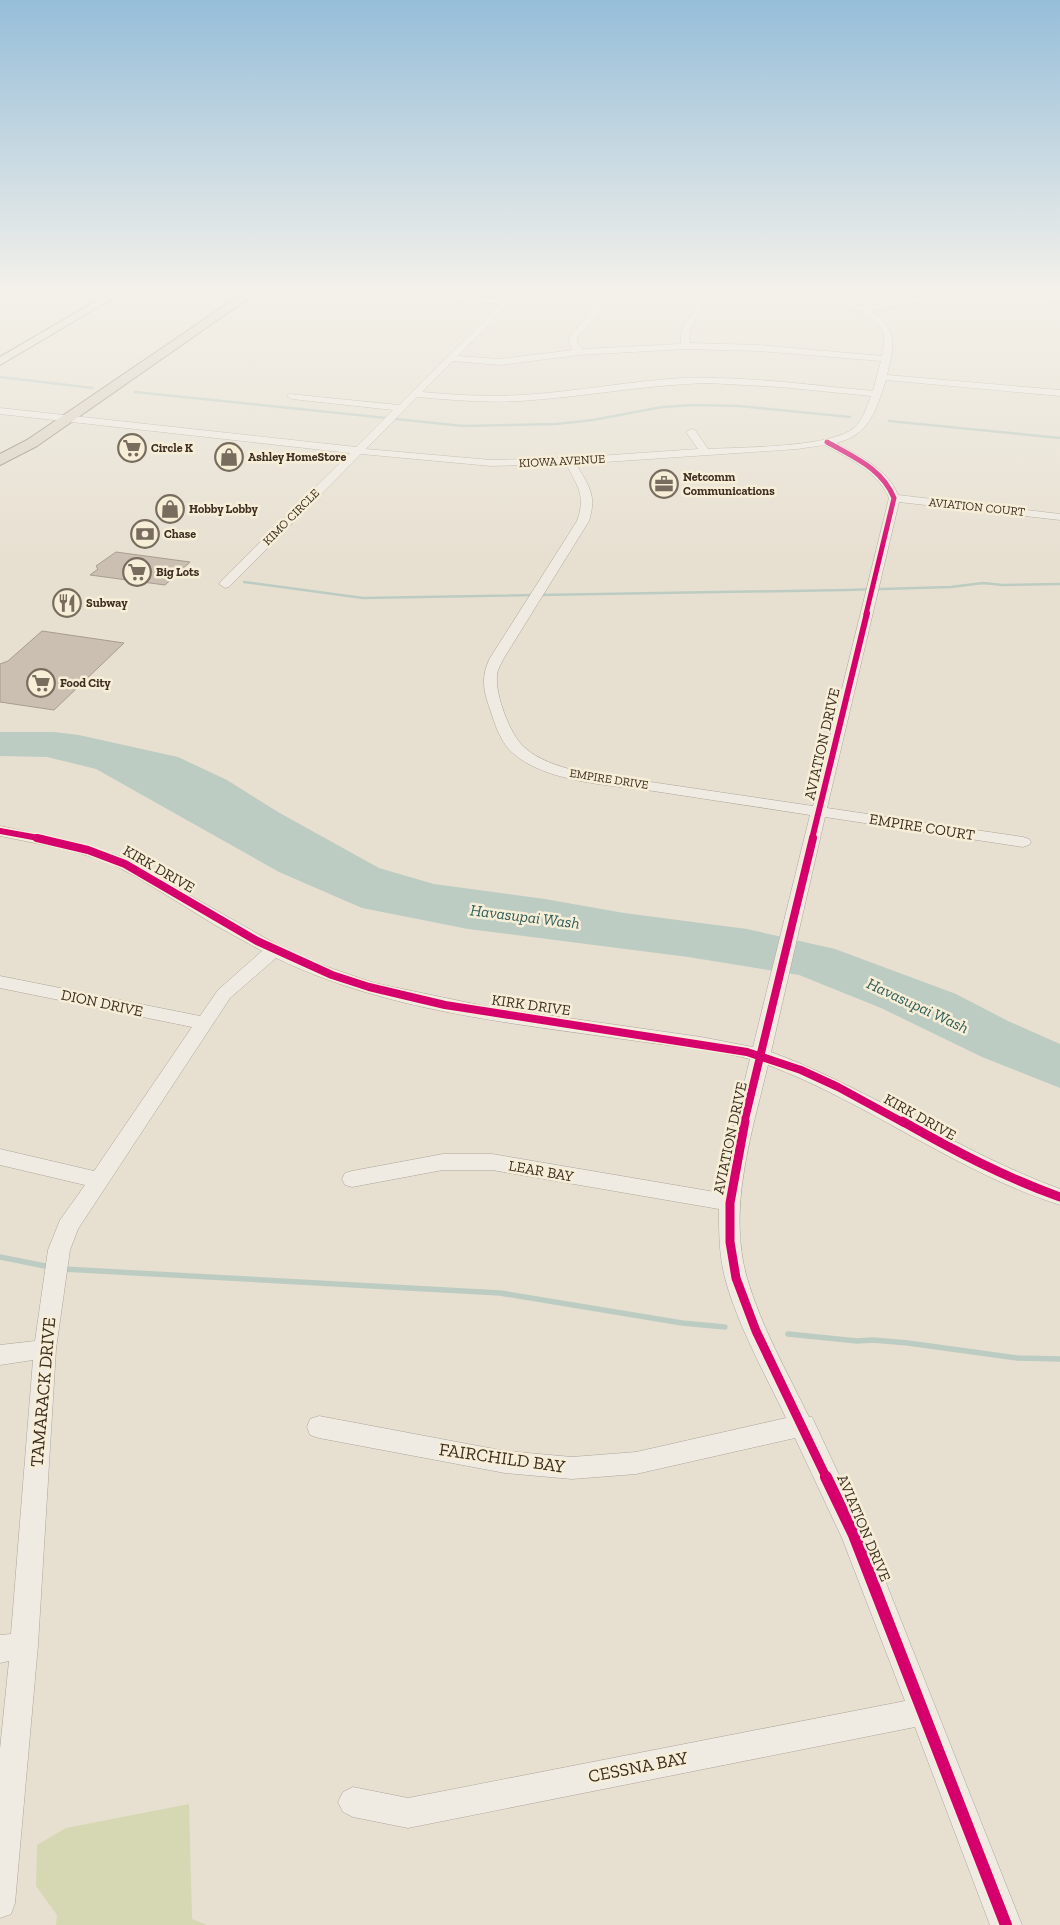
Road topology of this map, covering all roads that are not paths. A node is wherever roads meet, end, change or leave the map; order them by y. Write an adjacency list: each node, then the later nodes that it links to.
1 (122, 381): 11 (highway)
2 (427, 381): 6 (street, KIMO CIRCLE)
3 (881, 381): 7 (street, KIOWA AVENUE)
4 (925, 381): 5 (street)
5 (1060, 393)
6 (414, 394): 7 (street); 9 (street, KIMO CIRCLE)
7 (876, 394): 13 (street, KIOWA AVENUE)
8 (292, 396): 9 (street)
9 (399, 408): 15 (street, KIMO CIRCLE)
10 (0, 411): 11 (street, KIOWA AVENUE)
11 (68, 418): 14 (highway); 15 (street, KIOWA AVENUE)
12 (691, 432): 16 (street)
13 (827, 442): 16 (street, KIOWA AVENUE); 20 (street)
14 (32, 443): 17 (highway); 19 (highway)
15 (357, 451): 18 (street, KIOWA AVENUE); 22 (street, KIMO CIRCLE)
16 (705, 452): 18 (street, KIOWA AVENUE)
17 (0, 460)
18 (569, 461): 23 (street, EMPIRE DRIVE)
19 (0, 472)
20 (894, 498): 21 (street, AVIATION COURT); 23 (street, AVIATION DRIVE)
21 (1060, 516)
22 (225, 584)
23 (820, 811): 25 (street, EMPIRE COURT); 29 (street, AVIATION DRIVE)
24 (0, 831): 26 (street, KIRK DRIVE)
25 (1023, 842)
26 (272, 951): 28 (street, TAMARACK DRIVE); 29 (street, KIRK DRIVE)
27 (0, 982): 28 (street, DION DRIVE)
28 (204, 1024): 32 (street, TAMARACK DRIVE)
29 (761, 1056): 33 (street, KIRK DRIVE); 34 (street, AVIATION DRIVE)
30 (0, 1157): 32 (street)
31 (352, 1179): 34 (street, LEAR BAY)
32 (98, 1180): 35 (street, TAMARACK DRIVE)
33 (1060, 1197)
34 (730, 1203): 37 (street, AVIATION DRIVE)
35 (45, 1349): 36 (street); 39 (street, TAMARACK DRIVE)
36 (0, 1356)
37 (803, 1425): 38 (street, FAIRCHILD BAY); 40 (street, AVIATION DRIVE)
38 (318, 1427)
39 (12, 1647): 42 (street, TAMARACK DRIVE)
40 (923, 1711): 41 (street, CESSNA BAY); 43 (street, AVIATION DRIVE)
41 (353, 1802)
42 (0, 1902)
43 (1006, 1925)

